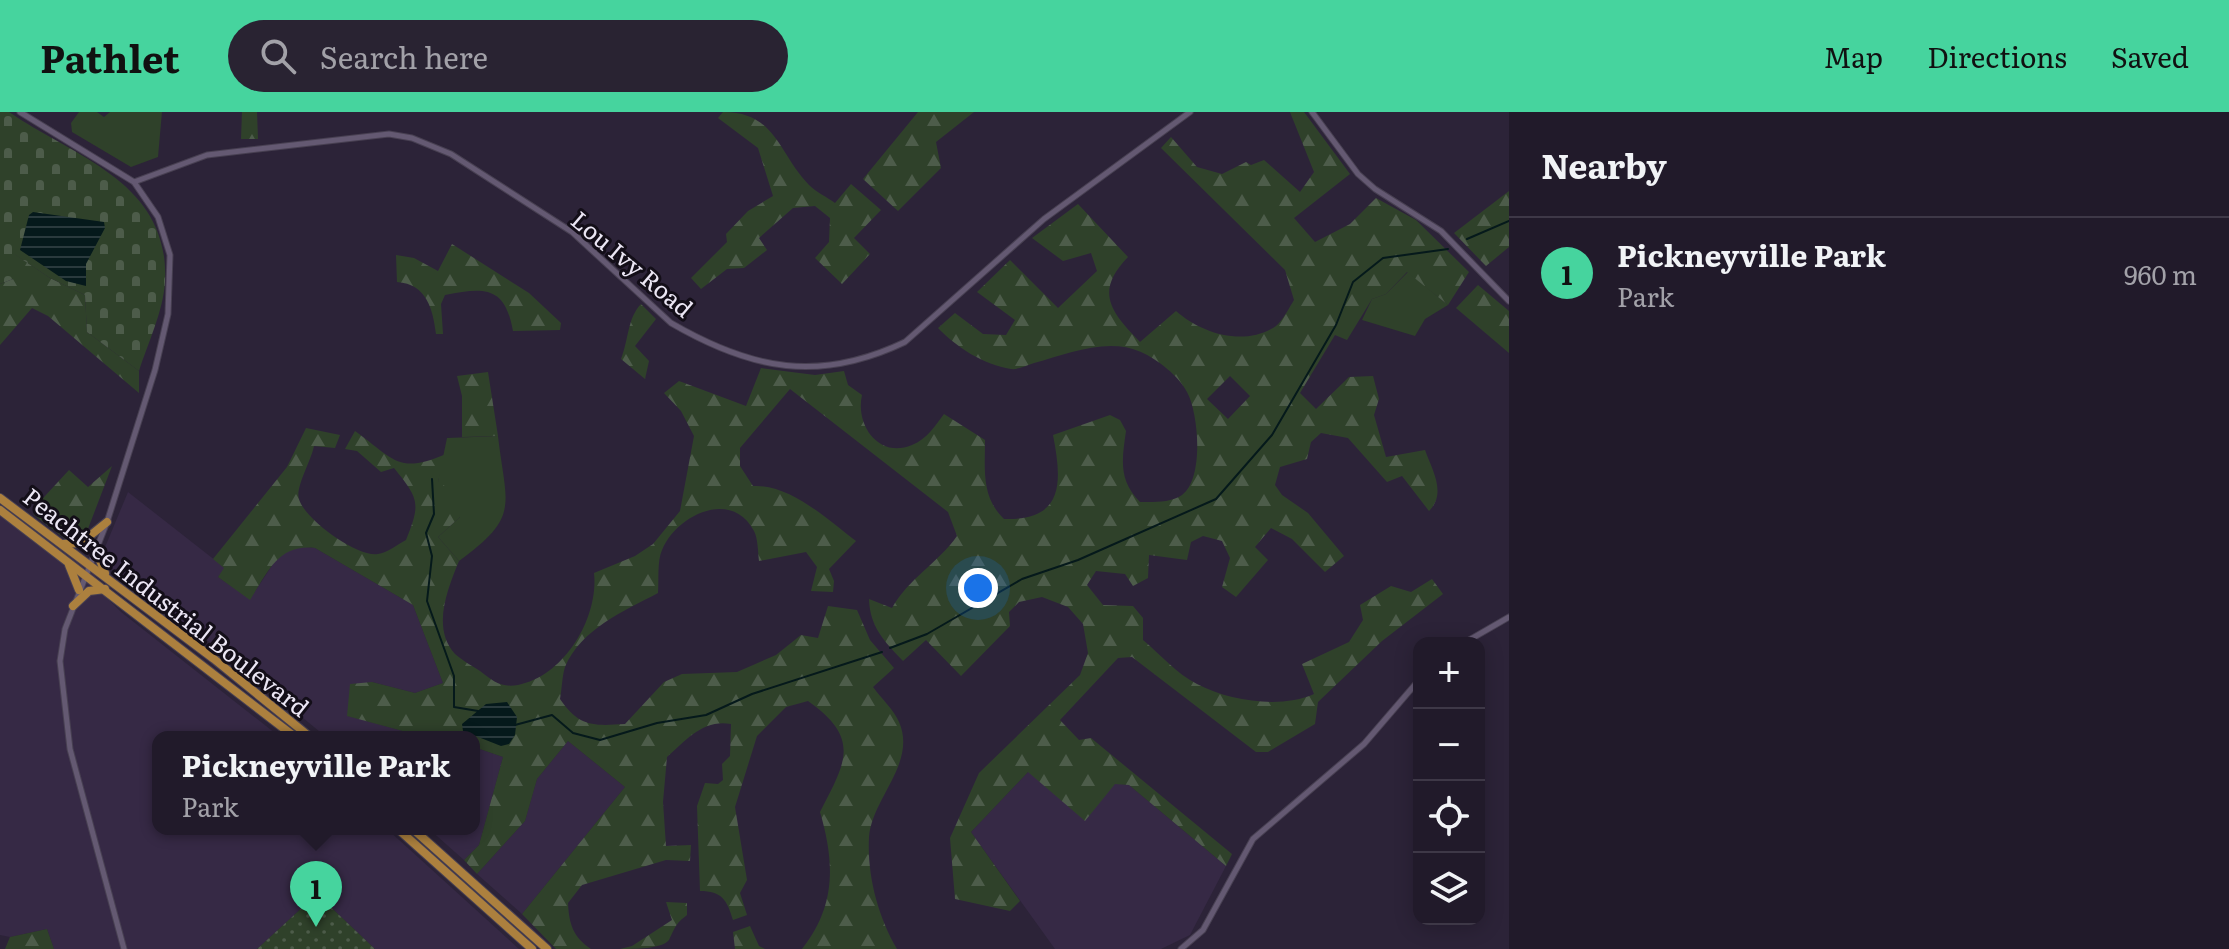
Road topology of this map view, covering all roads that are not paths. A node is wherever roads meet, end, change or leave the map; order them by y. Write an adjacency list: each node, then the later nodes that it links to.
1 (20, 112): 4 (street)
2 (1190, 112): 4 (street, Lou Ivy Road)
3 (1312, 112): 5 (street)
4 (134, 182): 8 (street)
5 (1509, 301)
6 (0, 498): 9 (highway, Peachtree Industrial Boulevard)
7 (0, 510): 11 (highway, Peachtree Industrial Boulevard)
8 (107, 522): 9 (highway); 10 (street)
9 (63, 544): 12 (highway, Peachtree Industrial Boulevard)
10 (96, 550): 12 (street); 14 (highway)
11 (61, 555): 13 (highway, Peachtree Industrial Boulevard); 16 (highway)
12 (90, 563): 13 (street); 14 (highway, Peachtree Industrial Boulevard)
13 (86, 573): 15 (highway, Peachtree Industrial Boulevard); 16 (street)
14 (111, 579): 22 (highway, Peachtree Industrial Boulevard)
15 (106, 589): 17 (highway); 21 (highway, Peachtree Industrial Boulevard)
16 (79, 590): 17 (street)
17 (73, 606): 25 (street)
18 (1509, 617): 19 (street)
19 (1474, 637)
20 (1413, 687): 28 (street)
21 (287, 731)
22 (302, 731)
23 (405, 835): 26 (highway)
24 (420, 835): 27 (highway)
25 (124, 949)
26 (532, 949)
27 (547, 949)
28 (1181, 949)

